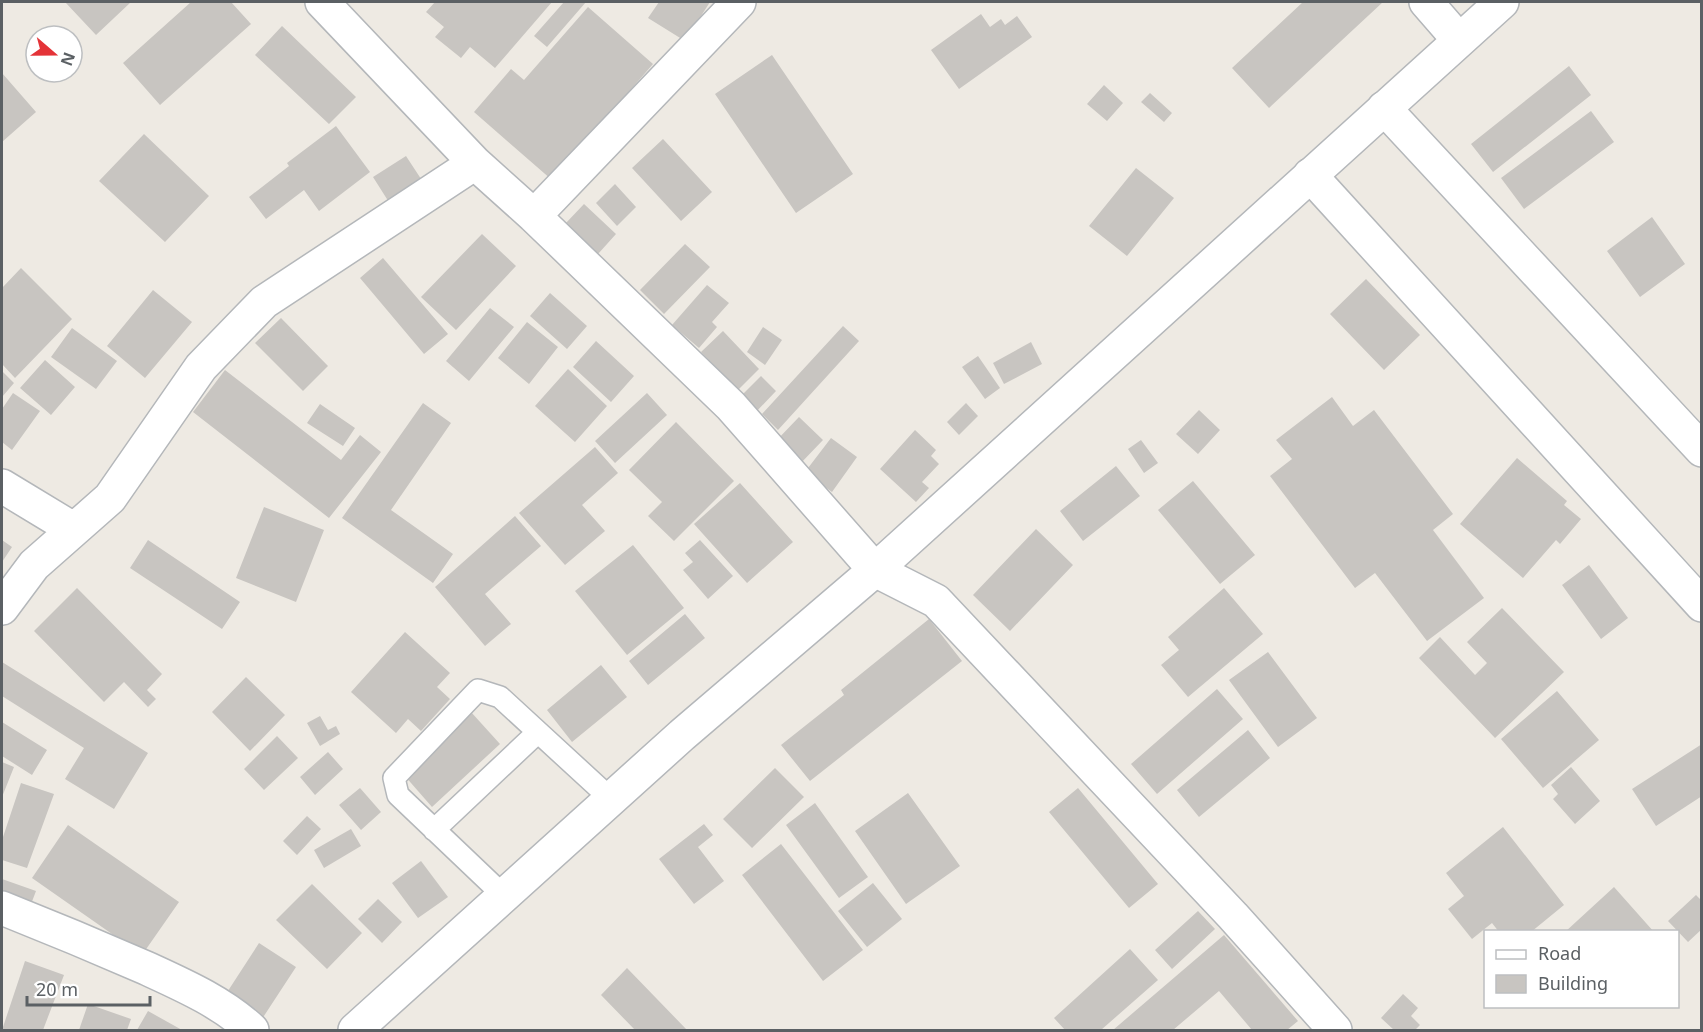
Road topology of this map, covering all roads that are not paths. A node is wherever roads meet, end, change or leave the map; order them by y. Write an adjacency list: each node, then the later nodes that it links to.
1 (322, 2): 7 (street)
2 (739, 2): 9 (street)
3 (1426, 2): 5 (street)
4 (1502, 2): 5 (street)
5 (1459, 40): 6 (street)
6 (1384, 108): 8 (street); 10 (street)
7 (475, 163): 9 (street); 12 (street)
8 (1310, 175): 13 (street); 14 (street)
9 (534, 216): 13 (street)
10 (1701, 450)
11 (2, 486): 12 (street)
12 (74, 529): 15 (street)
13 (875, 570): 17 (street); 23 (street)
14 (1701, 605)
15 (2, 608)
16 (538, 732): 17 (lane); 18 (lane); 18 (lane)
17 (611, 799): 19 (street)
18 (434, 830): 19 (lane)
19 (503, 895): 22 (street)
20 (2, 908): 21 (street)
21 (252, 1030)
22 (355, 1030)
23 (1335, 1030)

